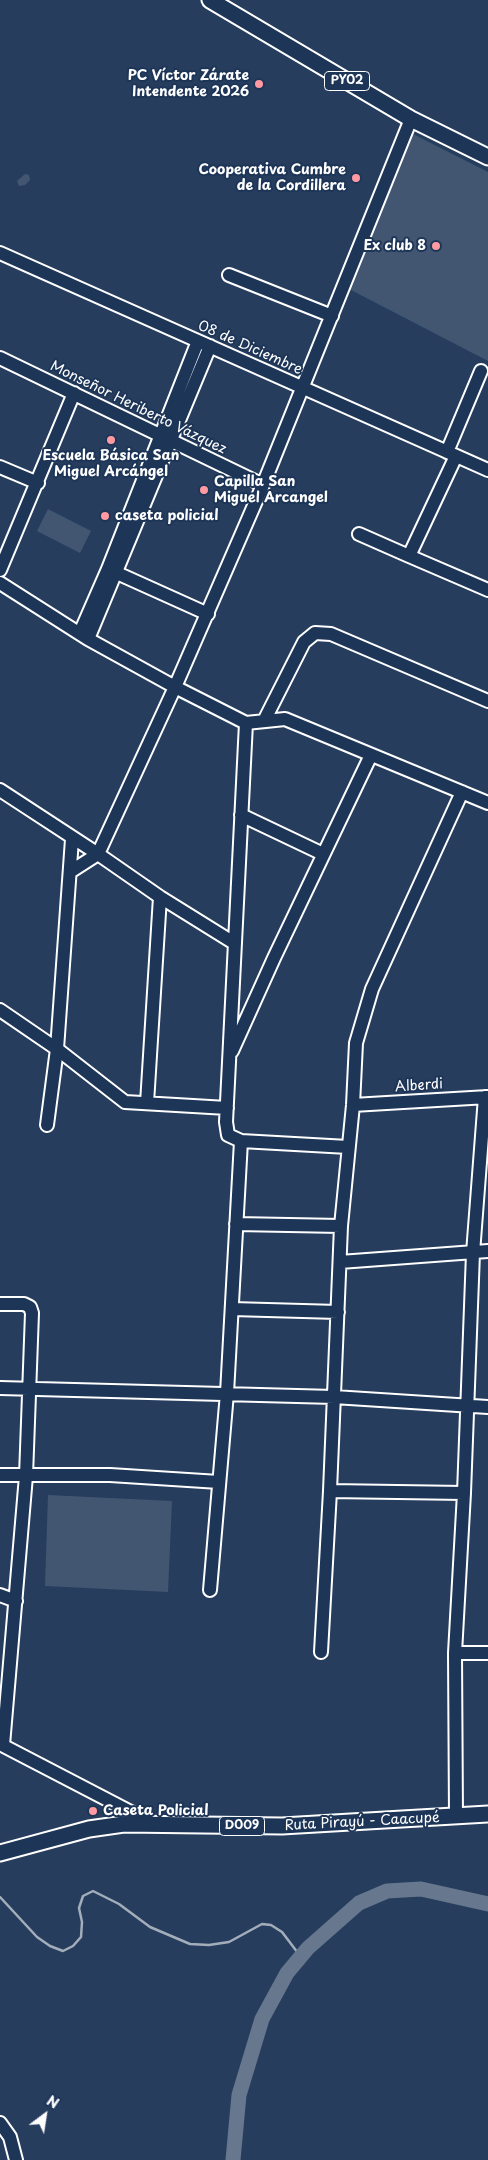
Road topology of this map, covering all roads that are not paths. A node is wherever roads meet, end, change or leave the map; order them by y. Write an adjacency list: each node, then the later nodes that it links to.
1 (210, 0): 2 (main road, PY02)
2 (411, 120): 3 (main road, PY02); 6 (street)
3 (488, 157)
4 (0, 253): 7 (street, 08 de Diciembre)
5 (229, 275): 6 (street)
6 (332, 316): 10 (street)
7 (204, 344): 10 (street, 08 de Diciembre); 12 (street)
8 (0, 358): 11 (street, Monseñor Heriberto Vázquez)
9 (481, 371): 13 (street)
10 (303, 387): 13 (street, 08 de Diciembre); 17 (street)
11 (74, 393): 12 (street, Monseñor Heriberto Vázquez); 16 (street)
12 (166, 438): 17 (street, Monseñor Heriberto Vázquez); 21 (street)
13 (451, 454): 15 (street, 08 de Diciembre); 19 (street)
14 (0, 467): 16 (street)
15 (488, 470)
16 (38, 483): 20 (street)
17 (263, 485): 24 (street)
18 (359, 534): 19 (street)
19 (409, 556): 23 (street)
20 (0, 570)
21 (112, 571): 24 (street); 25 (street)
22 (0, 583): 25 (street)
23 (488, 590)
24 (208, 614): 26 (street)
25 (84, 636): 26 (street)
26 (175, 687): 29 (street); 36 (street)
27 (488, 701): 28 (street)
28 (264, 721): 29 (street); 30 (street)
29 (246, 722): 34 (street)
30 (371, 755): 32 (street); 37 (street)
31 (0, 790): 35 (street)
32 (462, 792): 33 (street); 46 (street)
33 (488, 803)
34 (241, 815): 37 (street); 40 (street)
35 (72, 839): 36 (street); 38 (street)
36 (98, 854): 38 (street); 39 (street)
37 (323, 854): 43 (street)
38 (70, 872): 42 (street)
39 (160, 897): 40 (street); 45 (street)
40 (234, 943): 43 (street)
41 (0, 1010): 42 (street)
42 (57, 1049): 45 (street); 48 (street)
43 (229, 1058): 47 (street)
44 (487, 1097): 46 (street, Alberdi); 54 (street)
45 (147, 1103): 47 (street)
46 (353, 1106): 50 (street)
47 (227, 1108): 49 (street)
48 (47, 1125)
49 (241, 1141): 50 (street); 51 (street)
50 (348, 1147): 52 (street)
51 (236, 1224): 52 (street); 57 (street)
52 (341, 1226): 55 (street)
53 (488, 1251): 54 (street)
54 (473, 1253): 55 (street); 63 (street)
55 (340, 1262): 58 (street)
56 (0, 1304): 60 (street)
57 (232, 1309): 58 (street); 61 (street)
58 (338, 1312): 62 (street)
59 (0, 1388): 60 (street)
60 (30, 1388): 61 (street); 66 (street)
61 (227, 1393): 62 (street); 67 (street)
62 (334, 1397): 63 (street); 68 (street)
63 (467, 1406): 64 (street); 69 (street)
64 (488, 1408)
65 (0, 1476): 66 (street)
66 (26, 1476): 67 (street); 72 (street)
67 (219, 1482): 70 (street)
68 (330, 1491): 69 (street); 73 (street)
69 (464, 1493): 74 (street)
70 (210, 1590)
71 (0, 1595): 72 (street)
72 (16, 1601): 76 (street)
73 (321, 1652)
74 (455, 1653): 75 (street); 78 (street)
75 (488, 1653)
76 (2, 1745): 79 (street)
77 (488, 1814): 78 (main road, Ruta Pirayú - Caacupé / D009)
78 (456, 1817): 79 (main road, Ruta Pirayú - Caacupé / D009)
79 (152, 1823): 80 (main road, Ruta Pirayú - Caacupé / D009)
80 (0, 1853)
81 (0, 2123): 82 (street)
82 (16, 2160)

